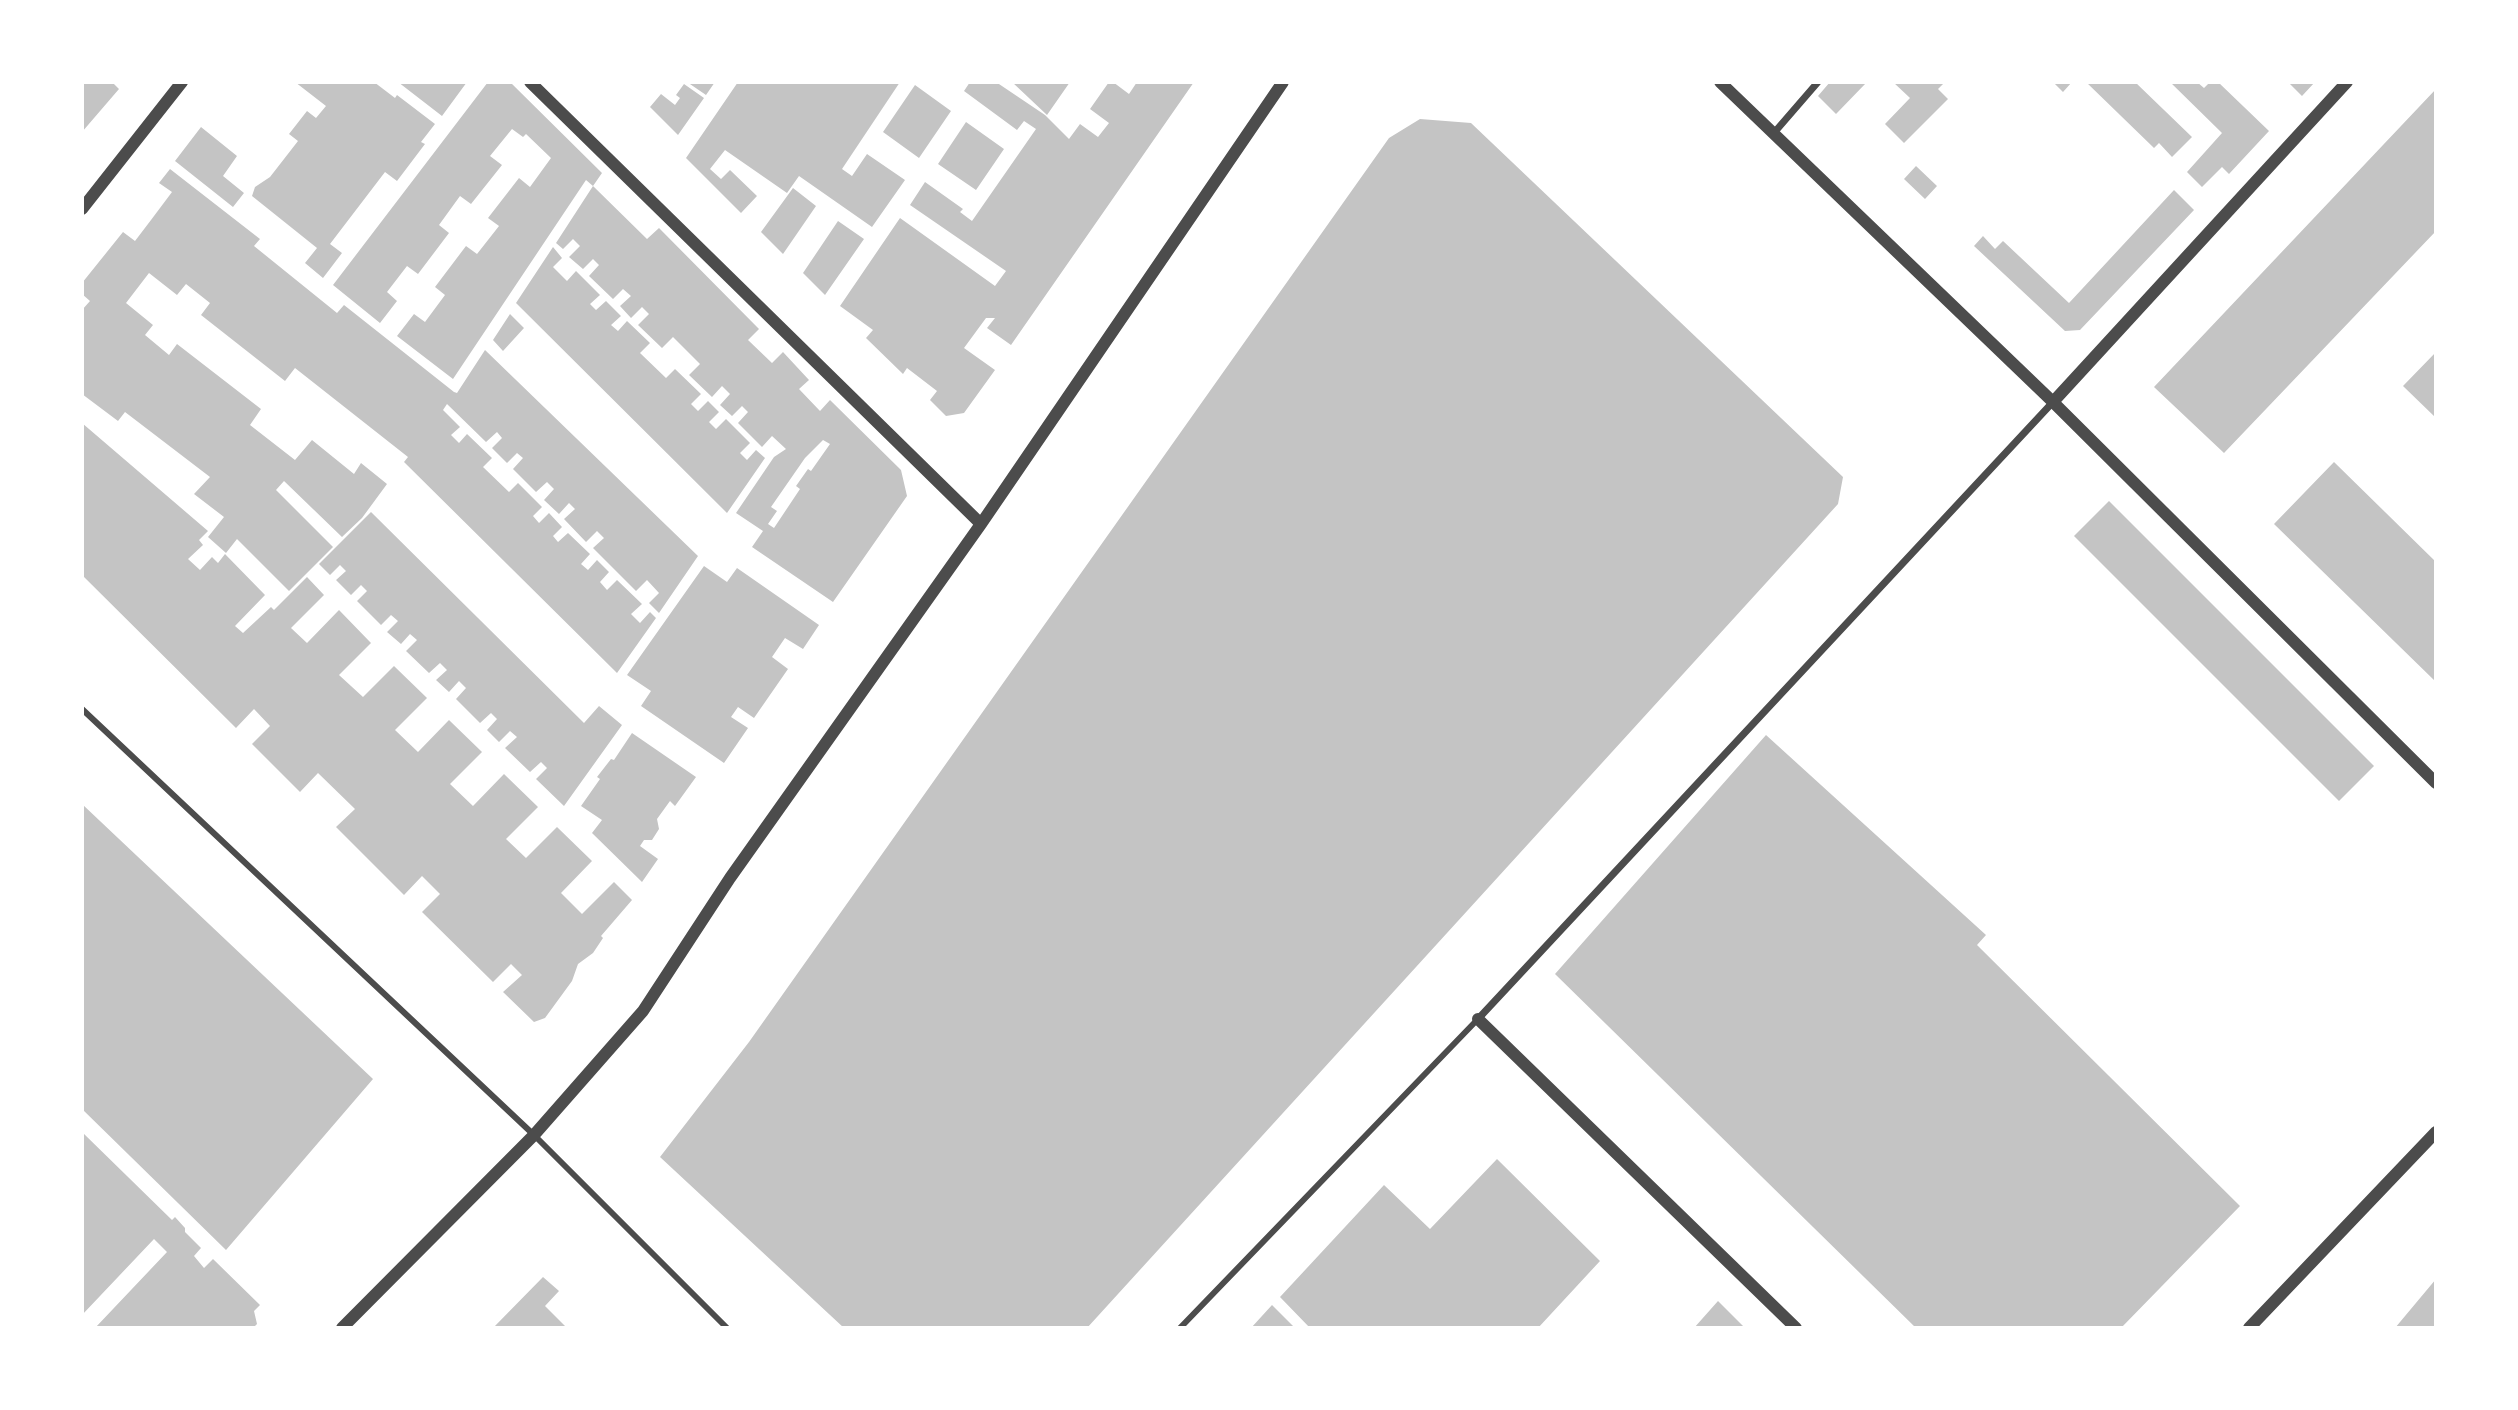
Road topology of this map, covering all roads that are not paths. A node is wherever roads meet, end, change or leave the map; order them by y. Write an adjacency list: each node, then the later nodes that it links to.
1 (182, 82): 8 (street)
2 (530, 82): 10 (street)
3 (1283, 82): 10 (street)
4 (1720, 82): 7 (street)
5 (1818, 82): 7 (street)
6 (2347, 82): 9 (street)
7 (1773, 134): 9 (street)
8 (82, 209)
9 (2053, 402): 12 (street); 13 (street)
10 (981, 524): 15 (street)
11 (82, 709): 15 (street)
12 (2436, 783)
13 (1478, 1019): 18 (street); 19 (street)
14 (2436, 1132): 20 (street)
15 (534, 1135): 16 (street); 17 (street)
16 (342, 1328)
17 (727, 1328)
18 (1180, 1328)
19 (1796, 1328)
20 (2249, 1328)

